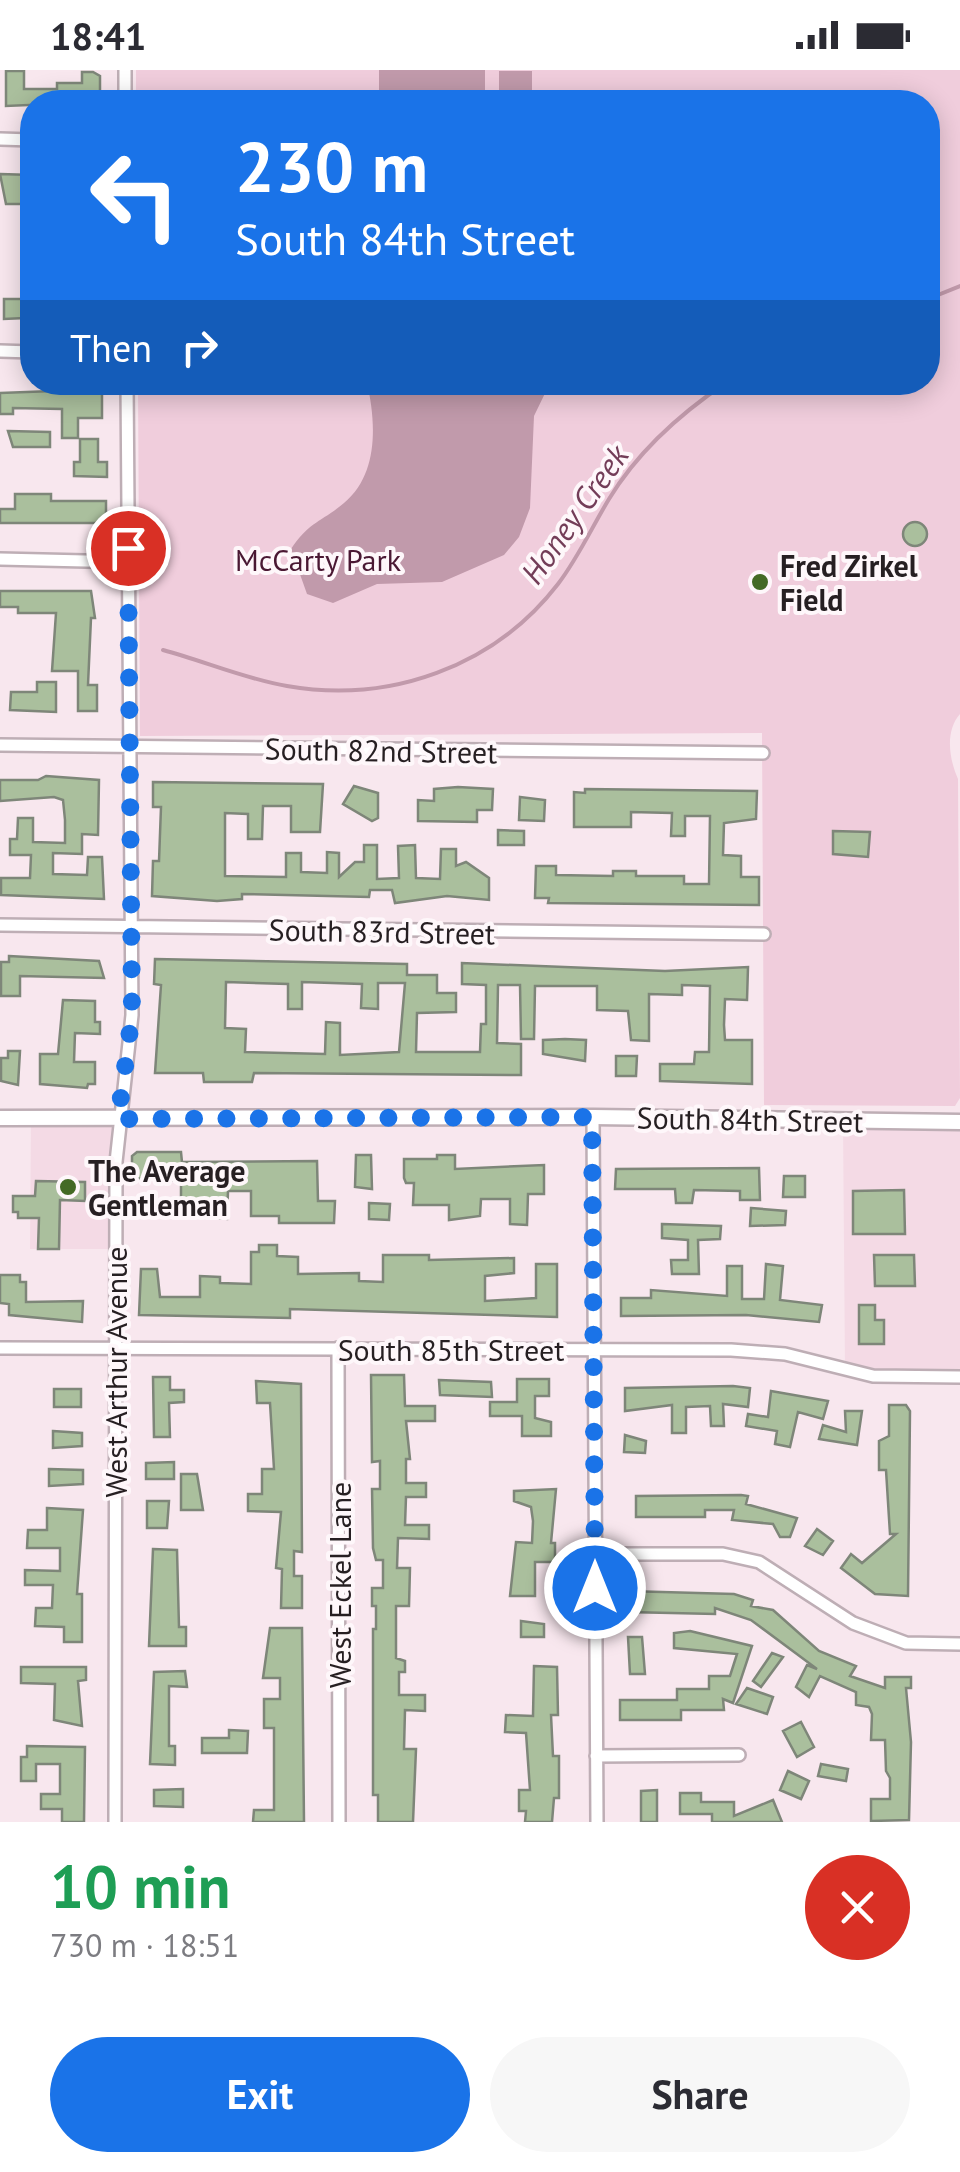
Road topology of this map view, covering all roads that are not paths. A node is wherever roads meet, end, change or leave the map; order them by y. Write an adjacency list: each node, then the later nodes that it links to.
1 (127, 395): 3 (street, West Arthur Avenue)
2 (0, 560): 3 (street)
3 (128, 562): 5 (street, West Arthur Avenue)
4 (0, 745): 5 (street, South 82nd Street)
5 (129, 748): 6 (street, South 82nd Street); 8 (street, West Arthur Avenue)
6 (762, 753)
7 (0, 925): 8 (street, South 83rd Street)
8 (132, 928): 9 (street, South 83rd Street); 12 (street, West Arthur Avenue)
9 (764, 934)
10 (592, 1117): 12 (street, South 84th Street); 13 (street, South 84th Street); 16 (street)
11 (0, 1118): 12 (street, South 84th Street)
12 (118, 1119): 17 (street, West Arthur Avenue)
13 (960, 1122)
14 (0, 1348): 17 (street, South 85th Street)
15 (338, 1348): 16 (street, South 85th Street); 17 (street, South 85th Street); 24 (street, West Eckel Lane)
16 (593, 1350): 18 (street, South 85th Street); 19 (street)
17 (116, 1351): 23 (street, West Arthur Avenue)
18 (960, 1377)
19 (595, 1554): 20 (street); 22 (street)
20 (960, 1644)
21 (739, 1755): 22 (street)
22 (596, 1756): 25 (street)
23 (114, 1822)
24 (339, 1822)
25 (596, 1822)

